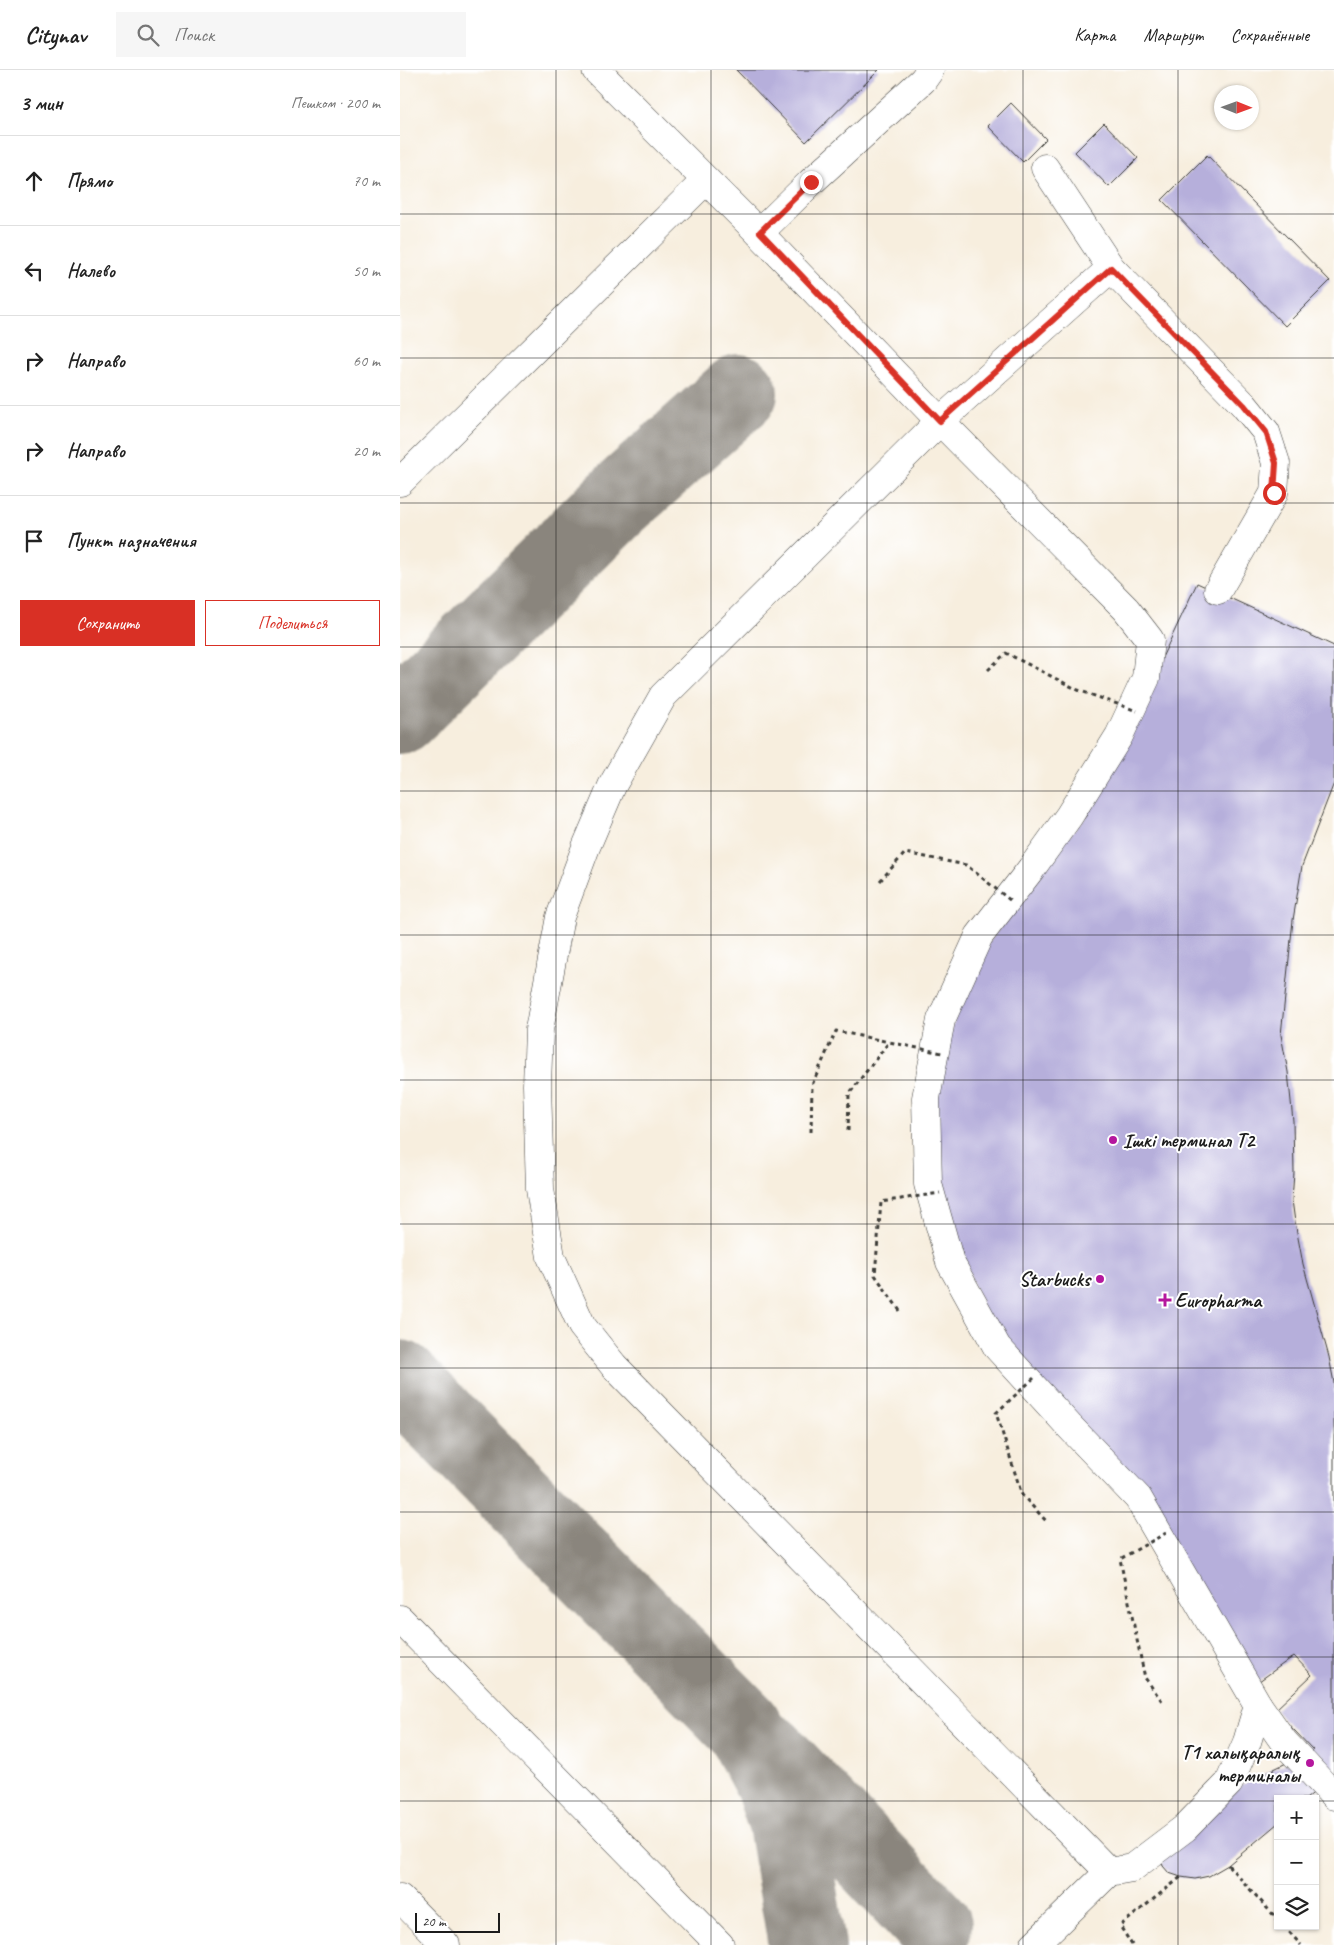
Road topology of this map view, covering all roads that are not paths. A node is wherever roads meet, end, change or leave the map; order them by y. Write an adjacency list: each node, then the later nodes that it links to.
1 (596, 70): 4 (lane)
2 (930, 70): 5 (lane)
3 (1045, 168): 6 (lane)
4 (706, 180): 5 (lane); 8 (lane)
5 (760, 232): 7 (lane)
6 (1111, 268): 7 (lane); 9 (lane)
7 (940, 421): 11 (lane); 13 (lane)
8 (400, 482)
9 (1218, 590)
10 (400, 1619): 16 (lane)
11 (1258, 1705): 12 (lane); 13 (lane)
12 (1334, 1796)
13 (1110, 1872): 17 (lane)
14 (400, 1898): 15 (lane)
15 (446, 1945)
16 (720, 1945)
17 (1034, 1945)

